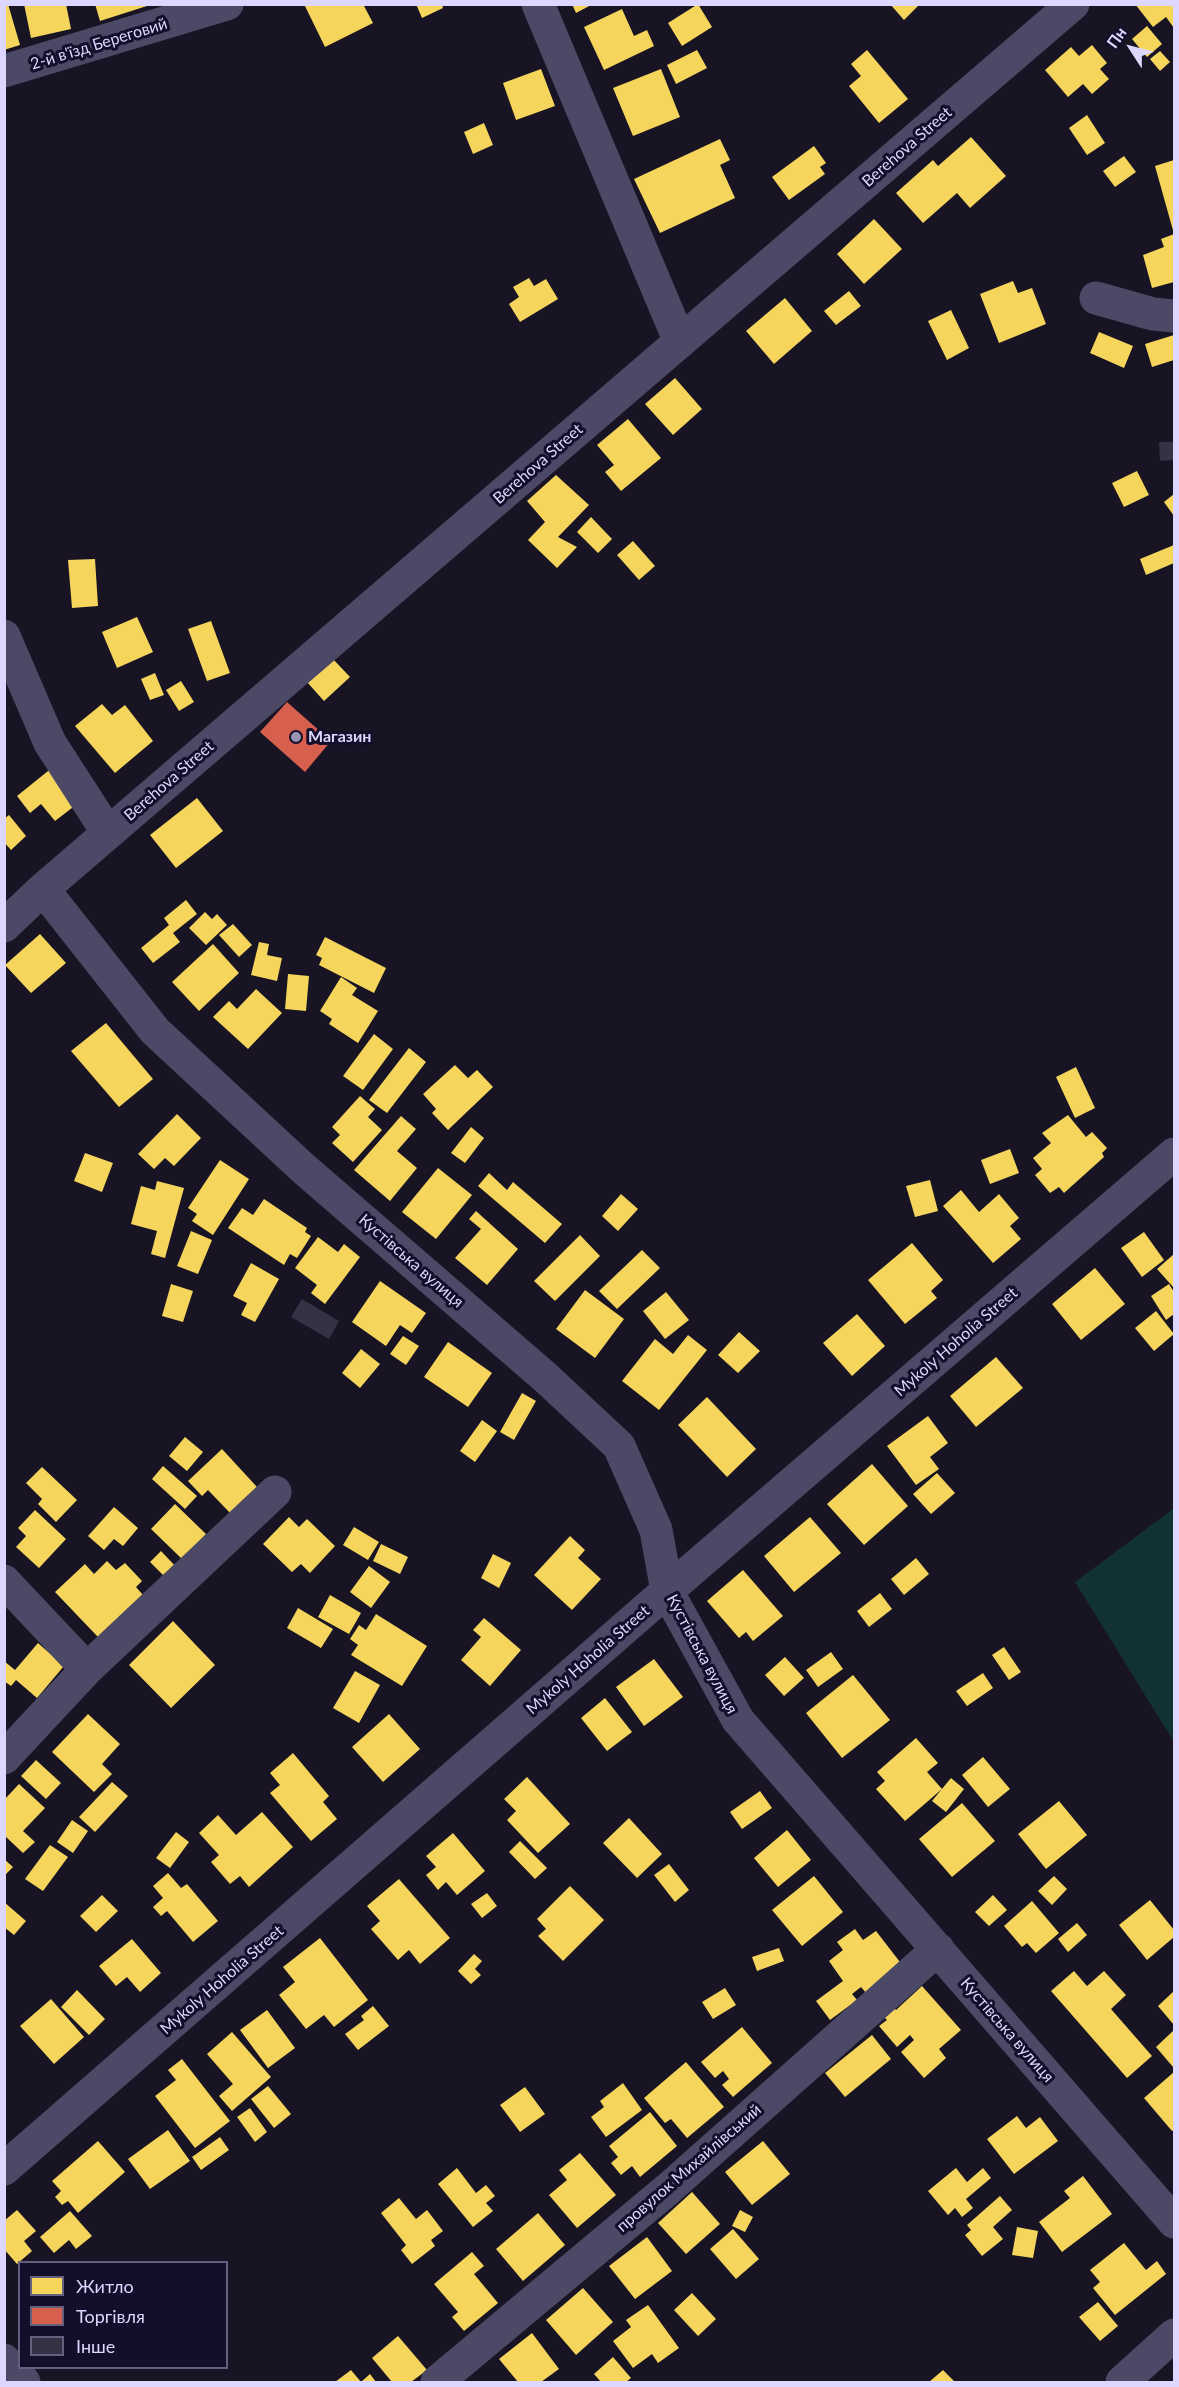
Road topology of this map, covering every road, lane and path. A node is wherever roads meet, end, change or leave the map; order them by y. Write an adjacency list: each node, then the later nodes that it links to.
1 (227, 4): 4 (street, 2-й в'їзд Береговий)
2 (538, 4): 7 (street)
3 (1073, 4): 7 (street, Berehova Street)
4 (4, 72)
5 (1096, 298): 6 (street)
6 (1174, 316)
7 (680, 342): 9 (street, Berehova Street)
8 (4, 636): 9 (street)
9 (108, 833): 10 (street, Berehova Street)
10 (43, 889): 11 (street, Berehova Street); 15 (street, Кустівська вулиця)
11 (4, 926)
12 (1174, 1154): 15 (street, Mykoly Hoholia Street)
13 (275, 1492): 16 (street)
14 (4, 1581): 16 (street)
15 (667, 1591): 18 (street, Кустівська вулиця); 19 (street, Mykoly Hoholia Street)
16 (87, 1669): 17 (street)
17 (4, 1758)
18 (938, 1949): 20 (street, Кустівська вулиця); 24 (street, провулок Михайлівський)
19 (4, 2169)
20 (1174, 2222)
21 (1174, 2335): 25 (street)
22 (4, 2360): 23 (street)
23 (24, 2382)
24 (437, 2382)
25 (1122, 2382)

